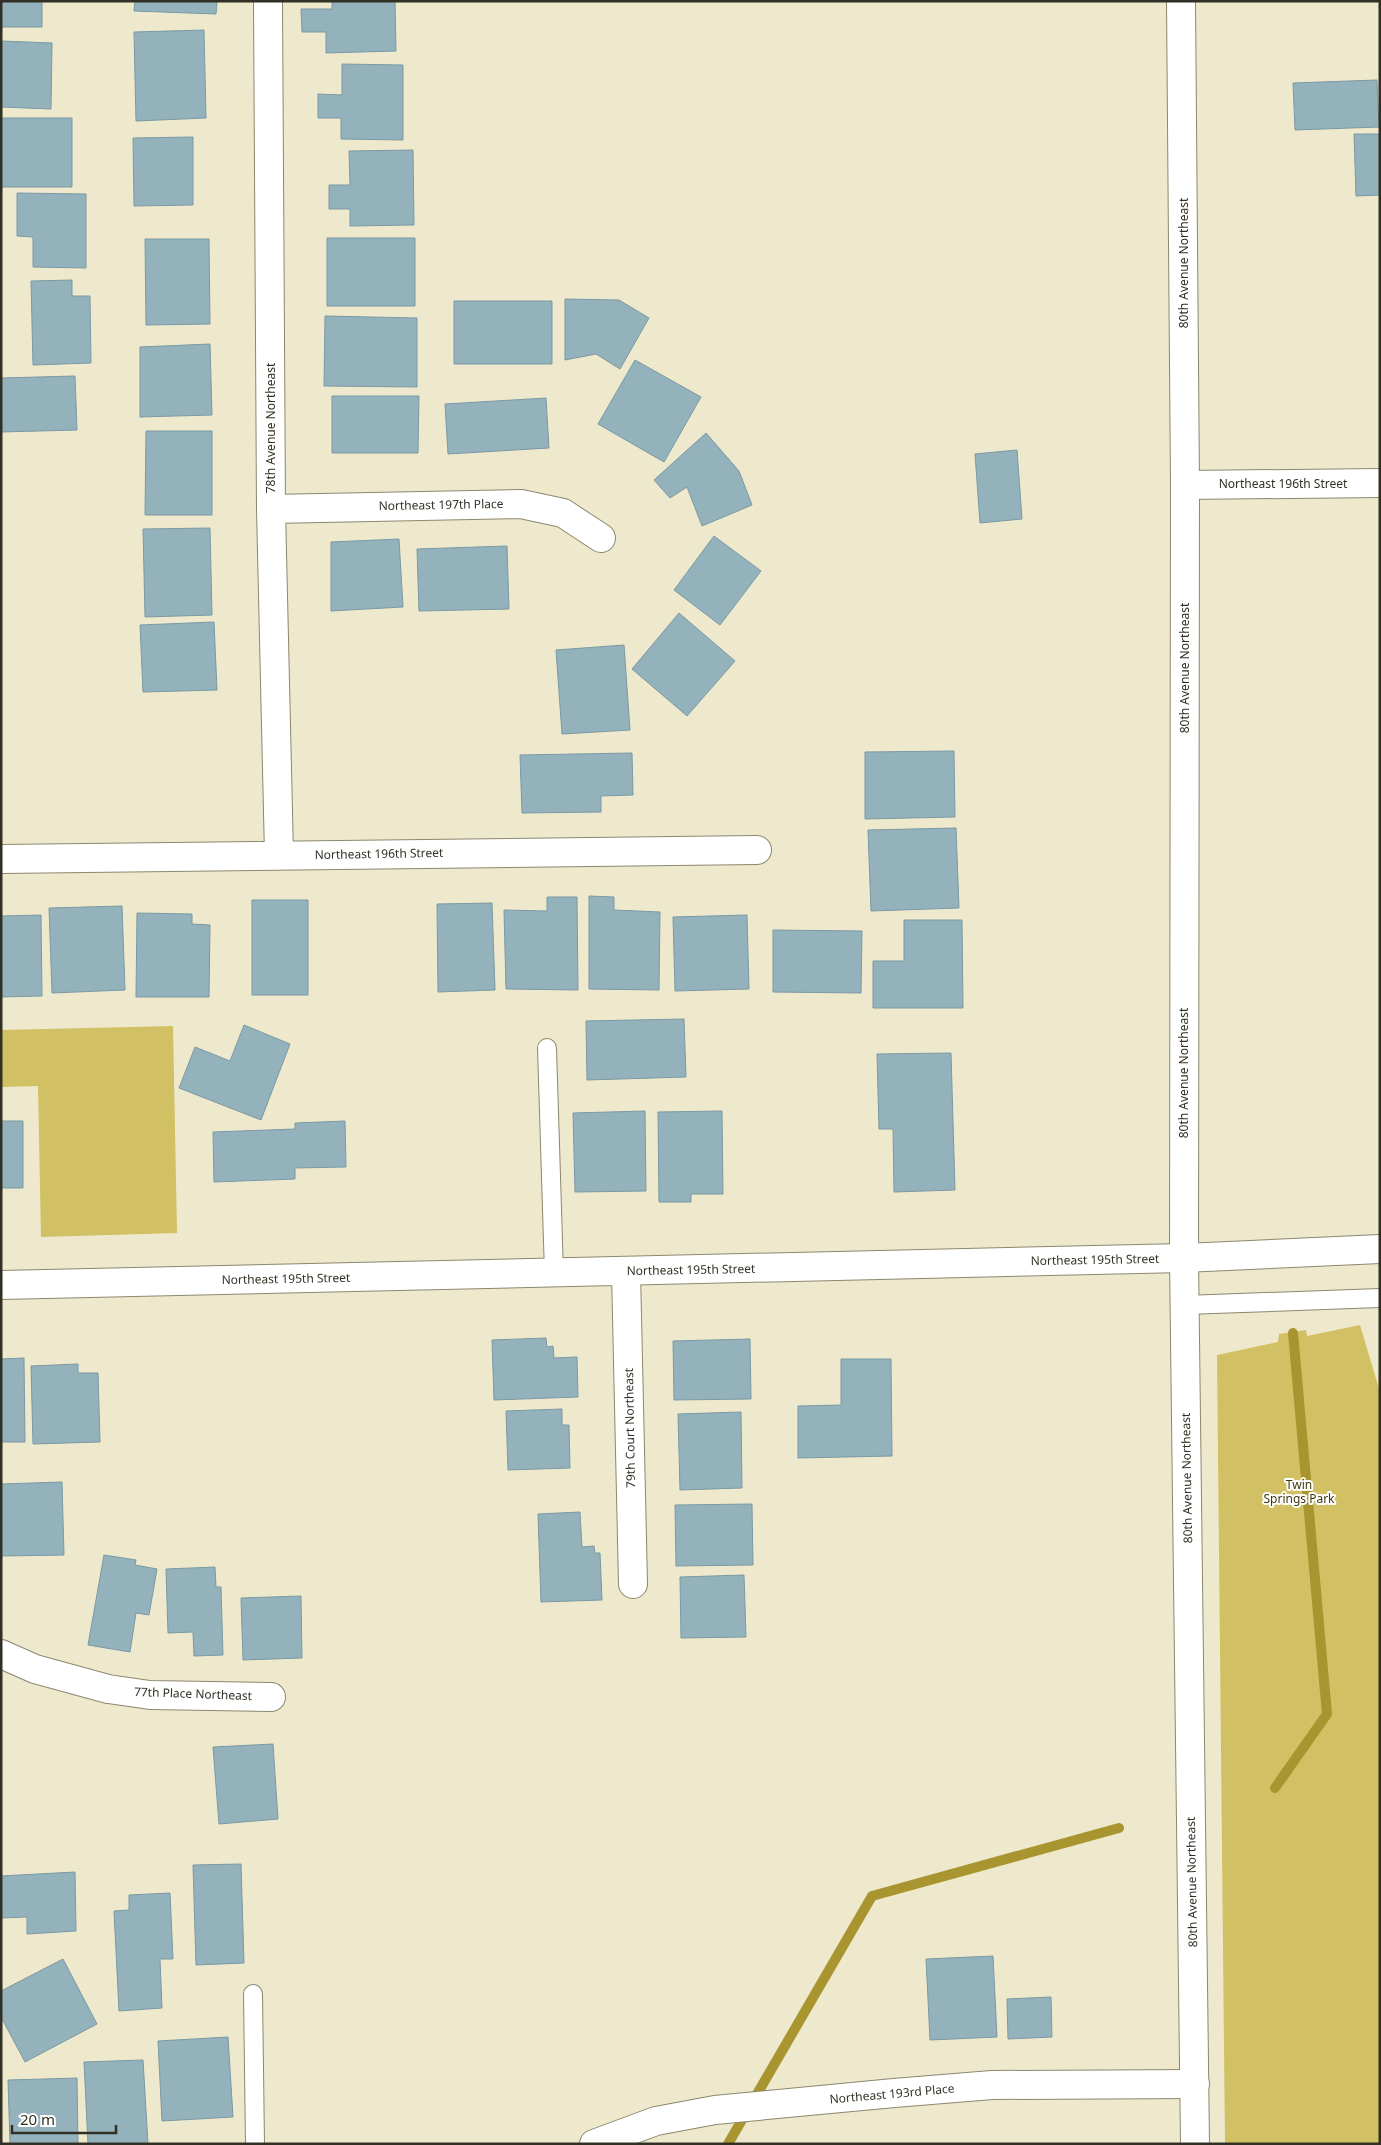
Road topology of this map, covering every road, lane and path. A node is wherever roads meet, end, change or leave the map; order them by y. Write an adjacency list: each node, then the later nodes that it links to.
1 (268, 1): 5 (street, 78th Avenue Northeast)
2 (1182, 1): 4 (street, 80th Avenue Northeast)
3 (1380, 483): 4 (street, Northeast 196th Street)
4 (1185, 485): 12 (street, 80th Avenue Northeast)
5 (271, 509): 6 (street, Northeast 197th Place); 8 (street, 78th Avenue Northeast)
6 (602, 538)
7 (757, 850): 8 (street, Northeast 196th Street)
8 (279, 855): 9 (street, Northeast 196th Street)
9 (1, 859)
10 (547, 1048): 14 (lane)
11 (1380, 1249): 12 (street, Northeast 195th Street)
12 (1184, 1258): 13 (street, Northeast 195th Street); 17 (street, 80th Avenue Northeast)
13 (626, 1272): 14 (street, Northeast 195th Street); 18 (street, 79th Court Northeast)
14 (554, 1273): 15 (street, Northeast 195th Street)
15 (1, 1285)
16 (1380, 1298): 17 (lane)
17 (1185, 1305): 22 (street, 80th Avenue Northeast)
18 (633, 1584)
19 (1, 1654): 20 (street, 77th Place Northeast)
20 (270, 1697)
21 (253, 1994): 23 (lane)
22 (1195, 2084): 24 (street, Northeast 193rd Place); 25 (street, 80th Avenue Northeast)
23 (256, 2144)
24 (594, 2144)
25 (1196, 2144)

